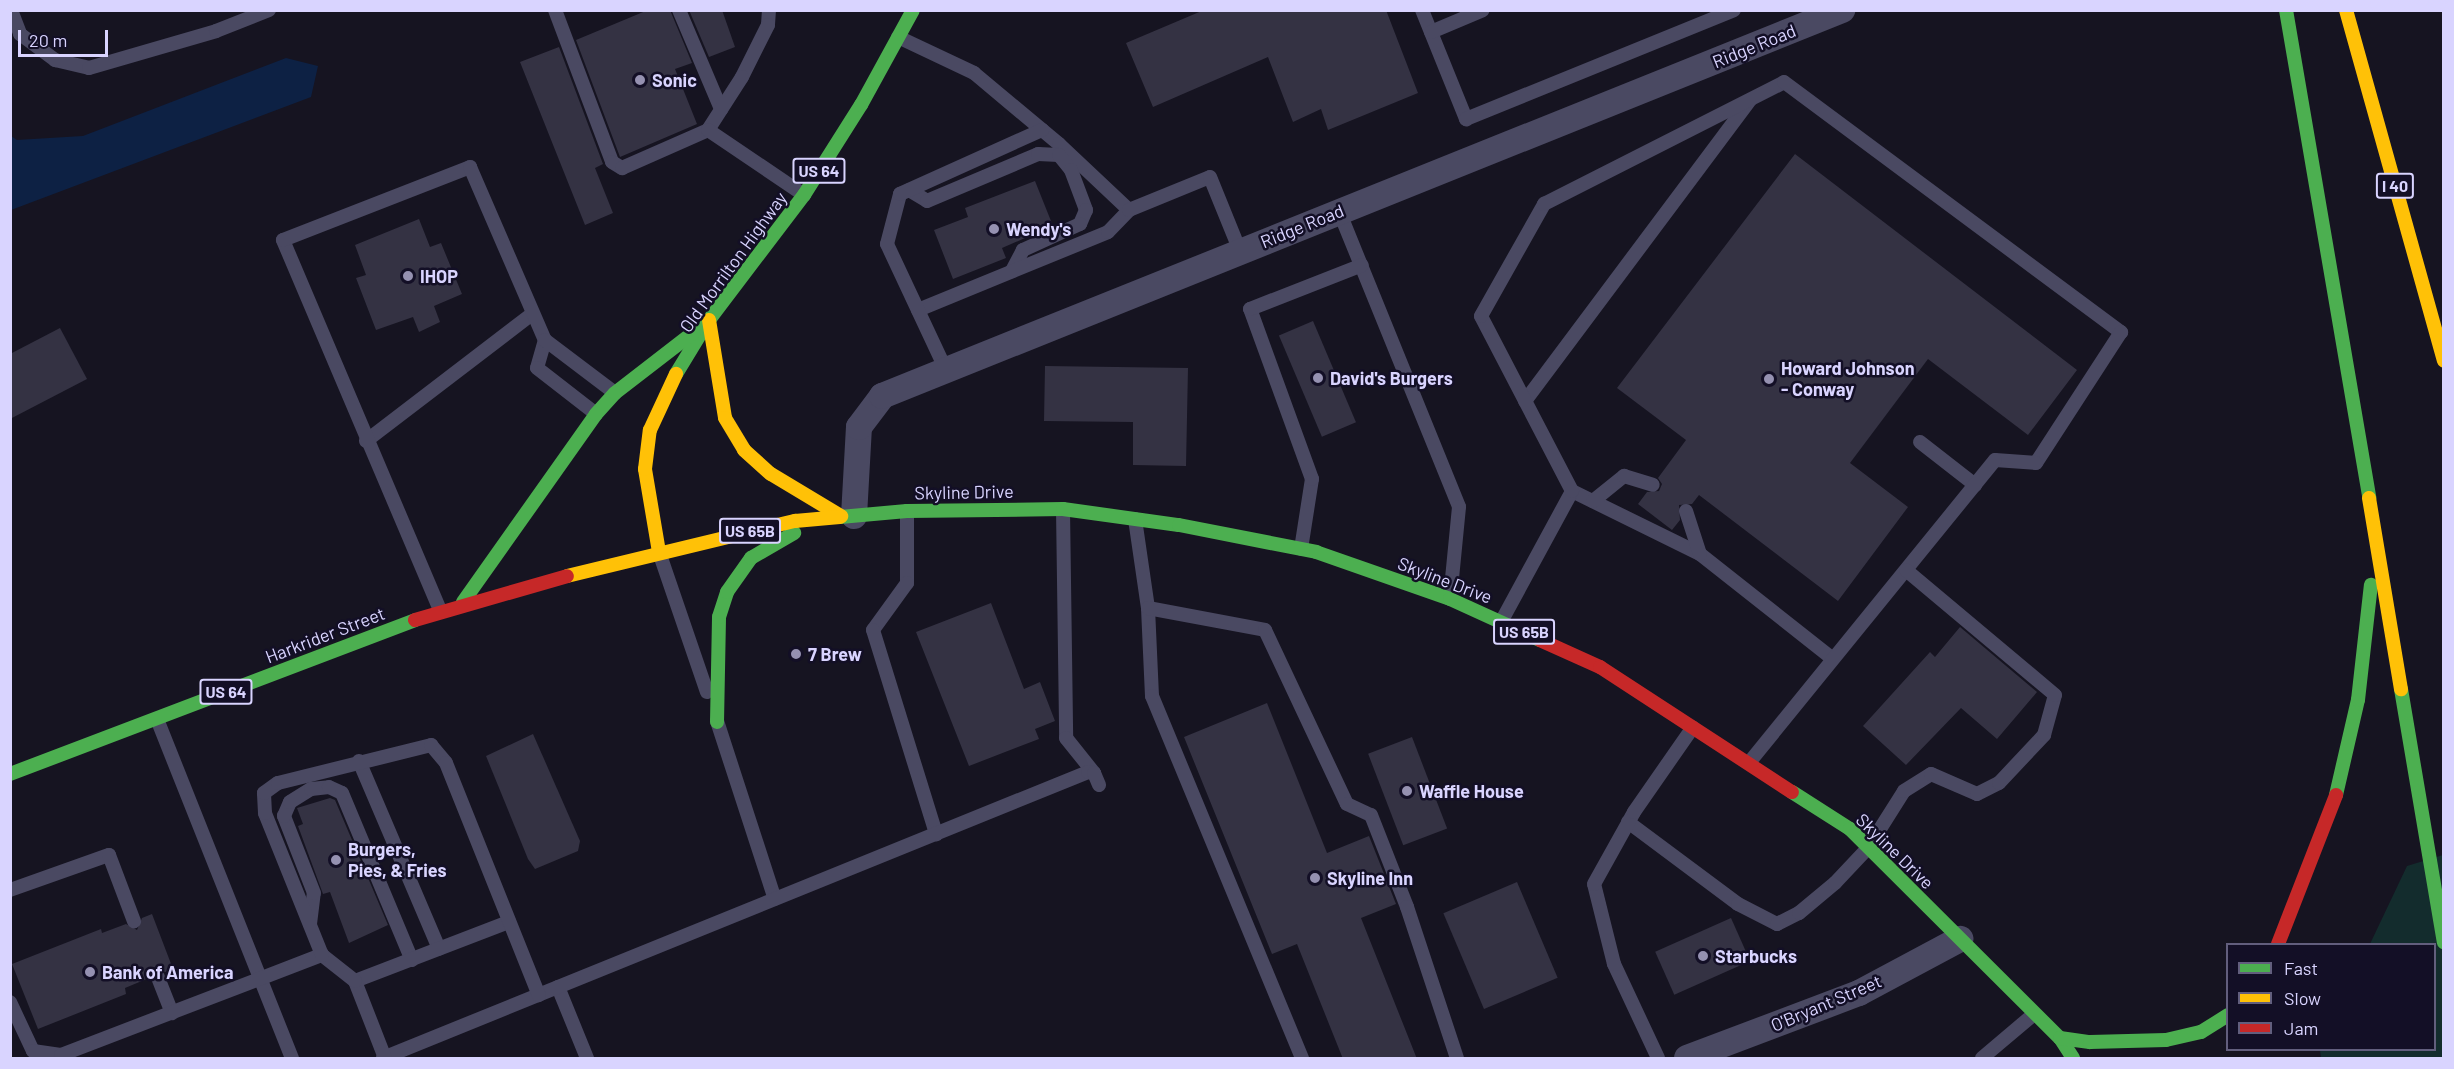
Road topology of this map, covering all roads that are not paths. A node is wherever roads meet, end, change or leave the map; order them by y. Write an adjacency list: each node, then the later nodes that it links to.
1 (11, 10): 2 (lane)
2 (269, 10)
3 (555, 10): 17 (lane)
4 (678, 10): 16 (lane)
5 (769, 10): 16 (lane)
6 (913, 10): 14 (main road, Old Morrilton Highway / US 64)
7 (1422, 10): 13 (lane)
8 (1483, 10): 13 (lane)
9 (1734, 10): 13 (lane)
10 (1842, 10): 22 (street, Ridge Road)
11 (2286, 10): 46 (main road)
12 (2346, 10): 30 (main road, I 40)
13 (1431, 32)
14 (898, 37): 18 (lane); 20 (main road, Old Morrilton Highway / US 64)
15 (1752, 98): 33 (lane); 33 (lane); 38 (lane)
16 (721, 110): 17 (lane)
17 (708, 130): 20 (lane)
18 (1042, 130): 19 (lane); 21 (lane)
19 (909, 190): 25 (lane); 26 (lane)
20 (804, 195): 28 (main road, Old Morrilton Highway / US 64)
21 (1129, 210): 23 (lane); 25 (lane)
22 (1339, 211): 23 (street, Ridge Road); 24 (lane)
23 (1240, 251): 31 (street, Ridge Road)
24 (1362, 265): 47 (lane); 51 (lane)
25 (1012, 272): 26 (lane)
26 (918, 310): 31 (lane)
27 (532, 314): 29 (lane); 35 (lane); 35 (lane)
28 (710, 320): 32 (main road, US 64); 44 (main road); 48 (main road, Old Morrilton Highway / US 64)
29 (544, 340): 32 (lane); 34 (lane)
30 (2444, 361)
31 (946, 370): 44 (street, Ridge Road)
32 (615, 393): 34 (main road, US 64)
33 (1525, 401): 39 (lane)
34 (596, 414): 52 (main road, US 64)
35 (366, 441): 54 (lane)
36 (1920, 442): 38 (lane)
37 (1653, 485): 40 (lane)
38 (1975, 485): 50 (lane)
39 (1572, 491): 40 (lane); 55 (lane)
40 (1593, 501): 49 (lane)
41 (1064, 509): 42 (main road, Skyline Drive / US 65B); 45 (main road, Skyline Drive / US 65B); 64 (lane)
42 (907, 511): 44 (main road, Skyline Drive / US 65B); 64 (lane)
43 (1686, 511): 49 (lane)
44 (848, 516): 48 (main road, Skyline Drive / US 65B); 58 (main road)
45 (1135, 519): 47 (main road, Skyline Drive / US 65B); 53 (lane)
46 (2375, 542): 72 (main road); 73 (main road)
47 (1300, 549): 51 (main road, Skyline Drive / US 65B)
48 (659, 552): 52 (main road, Harkrider Street / US 64); 58 (lane)
49 (1701, 554): 56 (lane)
50 (1906, 570): 56 (lane); 65 (lane)
51 (1450, 599): 55 (main road, Skyline Drive / US 65B)
52 (463, 602): 54 (main road, Harkrider Street / US 64)
53 (1148, 608): 91 (lane); 92 (lane)
54 (440, 610): 57 (main road, Harkrider Street / US 64)
55 (1501, 622): 59 (main road, Skyline Drive / US 65B)
56 (1833, 659): 61 (lane)
57 (157, 719): 62 (main road, Harkrider Street / US 64); 78 (lane)
58 (717, 722): 67 (lane)
59 (1694, 725): 61 (main road, Skyline Drive / US 65B); 63 (lane)
60 (359, 761): 69 (lane); 70 (lane); 74 (lane)
61 (1750, 761): 65 (main road, Skyline Drive / US 65B)
62 (10, 774)
63 (1628, 822): 65 (lane); 93 (lane)
64 (936, 834): 67 (lane)
65 (1868, 848): 71 (main road, Skyline Drive / US 65B)
66 (10, 890): 68 (lane)
67 (775, 899): 80 (lane)
68 (134, 921)
69 (509, 922): 74 (lane); 81 (lane)
70 (310, 924): 75 (lane); 76 (lane)
71 (1960, 939): 84 (main road, Skyline Drive / US 65B); 94 (street, O'Bryant Street)
72 (2444, 942)
73 (2279, 943)
74 (439, 949): 76 (lane)
75 (322, 955): 78 (lane); 79 (lane)
76 (412, 960): 79 (lane)
77 (157, 975): 83 (lane)
78 (261, 979): 83 (lane); 89 (lane)
79 (355, 981): 88 (lane)
80 (558, 987): 81 (lane); 90 (lane)
81 (539, 995): 88 (lane)
82 (10, 1002): 87 (lane)
83 (172, 1013): 87 (lane)
84 (2034, 1014): 86 (main road, Skyline Drive / US 65B); 95 (lane)
85 (2226, 1016): 86 (main road)
86 (2060, 1038): 96 (main road, Skyline Drive / US 65B)
87 (35, 1055)
88 (384, 1058)
89 (292, 1059)
90 (587, 1059)
91 (1302, 1059)
92 (1458, 1059)
93 (1658, 1059)
94 (1687, 1059)
95 (1982, 1059)
96 (2073, 1059)

